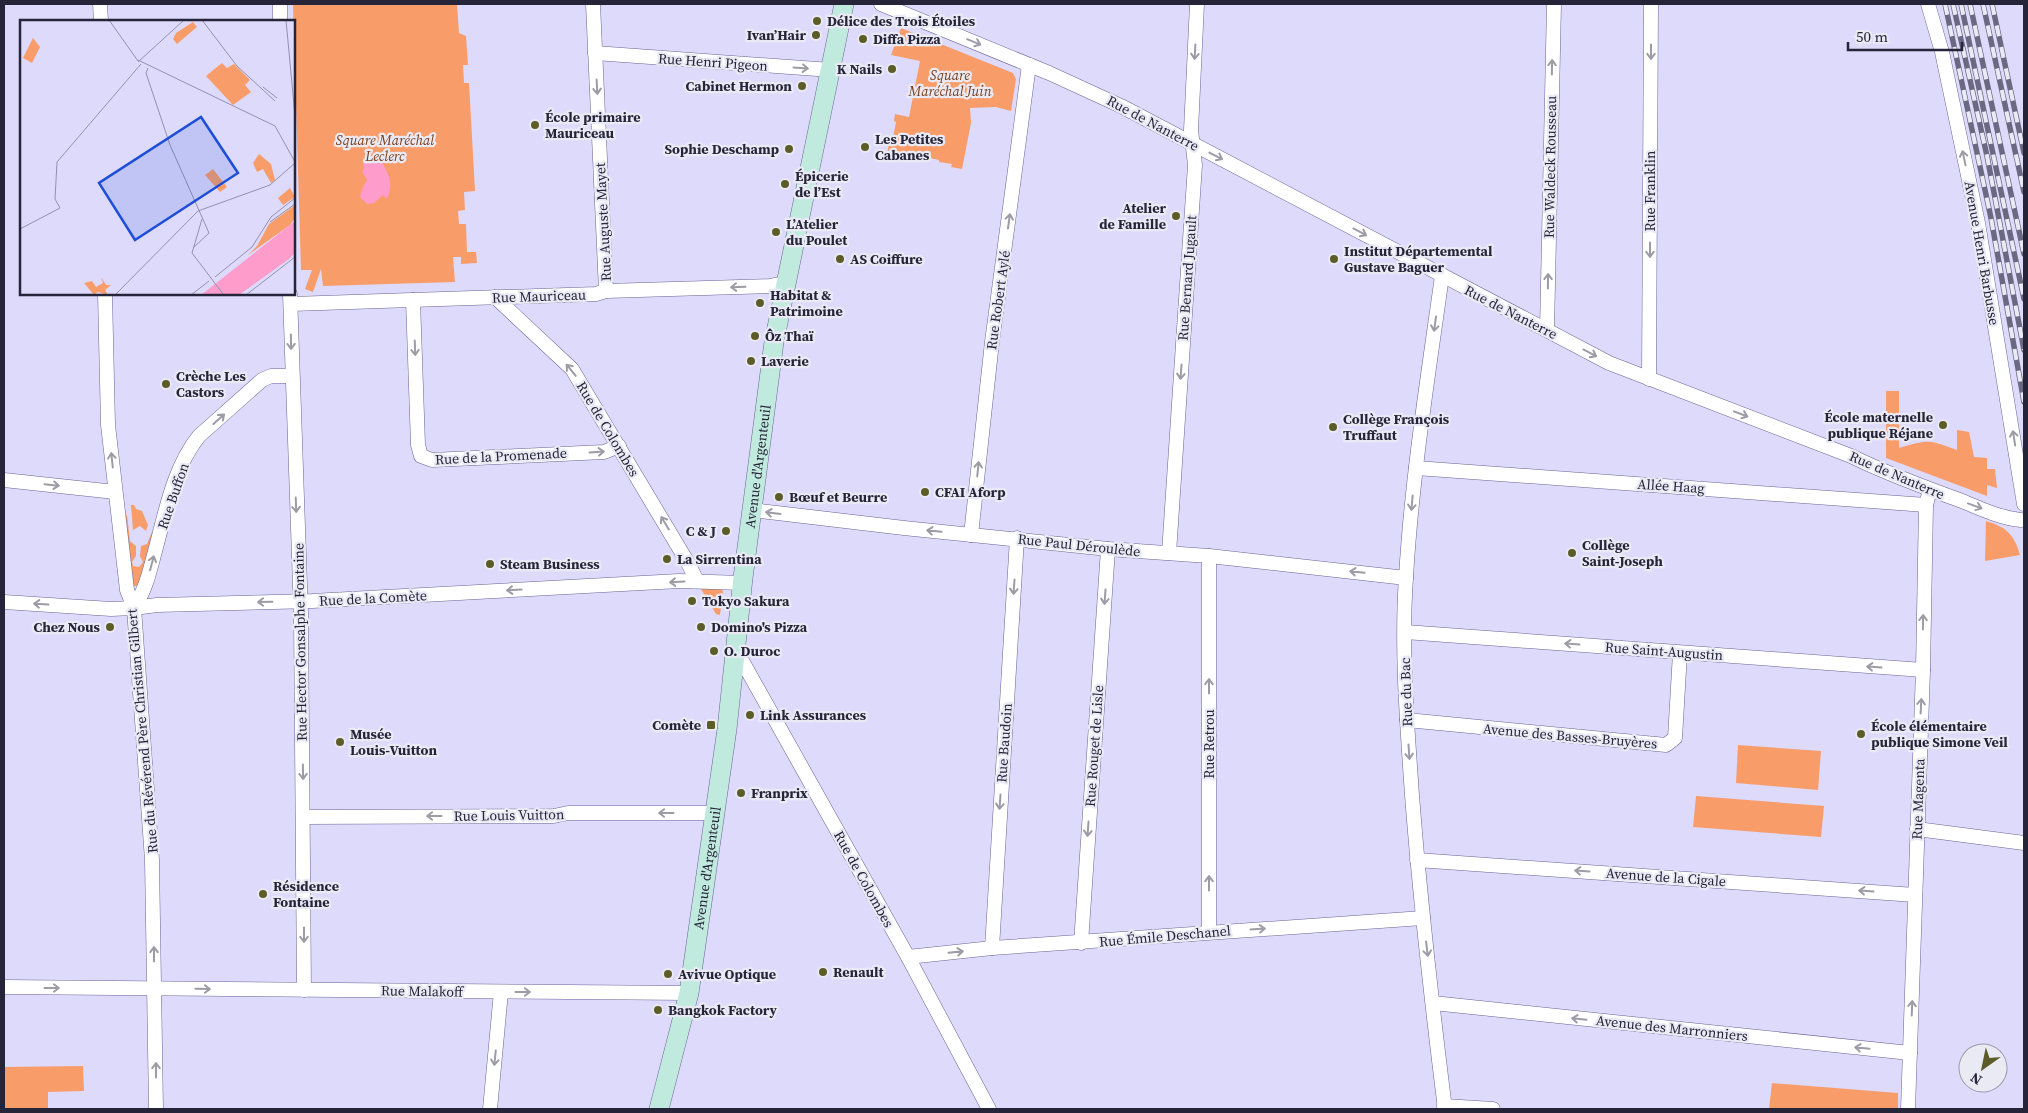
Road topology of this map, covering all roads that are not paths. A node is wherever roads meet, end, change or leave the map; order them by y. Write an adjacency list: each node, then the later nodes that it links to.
1 (100, 4): 10 (street)
2 (280, 4): 11 (street)
3 (592, 4): 12 (street, Rue Auguste Mayet)
4 (844, 4): 14 (main road, Avenue d'Argenteuil)
5 (881, 4): 13 (street, Rue de Nanterre, one-way to 13)
6 (1197, 4): 15 (street, Rue Bernard Jugault, one-way to 15)
7 (1554, 4): 23 (street, Rue Waldeck Rousseau, one-way to 7)
8 (1652, 4): 25 (street, Rue Franklin, one-way to 25)
9 (1928, 4): 31 (street, Avenue Henri Barbusse, one-way to 9)
10 (101, 20)
11 (280, 20)
12 (595, 53): 14 (street, Rue Henri Pigeon, one-way to 14); 18 (street, Rue Auguste Mayet, one-way to 18)
13 (1030, 65): 15 (street, Rue de Nanterre); 35 (street, Rue Robert Aylé, one-way to 13)
14 (831, 70): 17 (main road, Avenue d'Argenteuil)
15 (1194, 145): 16 (street, Rue de Nanterre, one-way to 16); 38 (street, Rue Bernard Jugault, one-way to 38)
16 (1442, 276): 23 (street, Rue de Nanterre); 27 (street, Rue du Bac, one-way to 27)
17 (787, 283): 18 (street, Rue Mauriceau, one-way to 18); 33 (main road, Avenue d'Argenteuil)
18 (606, 291): 20 (street, Rue Mauriceau)
19 (106, 295): 30 (street, Rue du Révérend Père Christian Gilbert, one-way to 19)
20 (495, 297): 22 (street, Rue Mauriceau); 26 (street, Rue de Colombes, one-way to 20)
21 (290, 299): 22 (street, Rue Mauriceau); 24 (street, Rue Hector Gonsalphe Fontaine, one-way to 24)
22 (413, 300): 26 (street, Rue de la Promenade, one-way to 26)
23 (1547, 330): 25 (street, Rue de Nanterre, one-way to 25)
24 (291, 376): 43 (street, Rue Hector Gonsalphe Fontaine, one-way to 43); 45 (street, Rue Buffon, one-way to 24)
25 (1649, 379): 29 (street, Rue de Nanterre, one-way to 29)
26 (619, 446): 41 (street, Rue de Colombes, one-way to 26)
27 (1416, 468): 32 (street, Allée Haag); 40 (street, Rue du Bac, one-way to 40)
28 (4, 480): 30 (street, one-way to 30)
29 (1930, 490): 32 (street, Rue Magenta); 34 (street, Rue de Nanterre, one-way to 34)
30 (116, 492): 45 (street, Rue du Révérend Père Christian Gilbert)
31 (2024, 504): 34 (street, Avenue Henri Barbusse)
32 (1926, 505): 49 (street, Rue Magenta, one-way to 32)
33 (752, 510): 35 (street, Rue Paul Déroulède, one-way to 33); 42 (main road, Avenue d'Argenteuil)
34 (2023, 524)
35 (971, 535): 36 (street, Rue Paul Déroulède)
36 (1017, 538): 37 (street, Rue Paul Déroulède); 60 (street, Rue Baudoin, one-way to 60)
37 (1108, 549): 38 (street, Rue Paul Déroulède); 59 (street, Rue Rouget de Lisle, one-way to 59)
38 (1169, 553): 39 (street, Rue Paul Déroulède)
39 (1209, 556): 40 (street, Rue Paul Déroulède, one-way to 39); 58 (street, Rue Retrou, one-way to 39)
40 (1406, 578): 46 (street, Rue du Bac)
41 (697, 581): 42 (street, Rue de la Comète); 43 (street, Rue de la Comète, one-way to 43)
42 (743, 583): 47 (main road, Avenue d'Argenteuil)
43 (300, 601): 45 (street, Rue de la Comète, one-way to 45); 52 (street, Rue Hector Gonsalphe Fontaine, one-way to 52)
44 (4, 602): 45 (street, Rue de la Comète, one-way to 44)
45 (134, 608): 63 (street, Rue du Révérend Père Christian Gilbert, one-way to 45)
46 (1404, 632): 48 (street, Rue Saint-Augustin, one-way to 46); 50 (street, Rue du Bac)
47 (736, 650): 51 (main road, Avenue d'Argenteuil); 61 (street, Rue de Colombes)
48 (1680, 653): 49 (street, Rue Saint-Augustin, one-way to 48); 50 (street, Avenue des Basses-Bruyères)
49 (1923, 670): 53 (street, Rue Magenta, one-way to 49)
50 (1406, 720): 55 (street, Rue du Bac, one-way to 55)
51 (715, 813): 52 (street, Rue Louis Vuitton, one-way to 52); 66 (main road, Avenue d'Argenteuil)
52 (303, 817): 64 (street, Rue Hector Gonsalphe Fontaine, one-way to 64)
53 (1917, 829): 54 (street); 56 (street, Rue Magenta)
54 (2024, 843)
55 (1417, 860): 56 (street, Avenue de la Cigale, one-way to 55); 57 (street, Rue du Bac)
56 (1915, 895): 68 (street, Rue Magenta, one-way to 56)
57 (1423, 918): 58 (street, Rue Émile Deschanel, one-way to 57); 67 (street, Rue du Bac, one-way to 67)
58 (1209, 932): 59 (street, Rue Émile Deschanel)
59 (1081, 943): 60 (street, Rue Émile Deschanel)
60 (992, 948): 61 (street, Rue Émile Deschanel, one-way to 60)
61 (908, 957): 73 (street, Rue de Colombes)
62 (4, 987): 63 (street, Rue Malakoff, one-way to 63)
63 (154, 988): 64 (street, Rue Malakoff, one-way to 64); 70 (street, Rue du Révérend Père Christian Gilbert, one-way to 63)
64 (304, 990): 65 (street, Rue Malakoff)
65 (502, 992): 66 (street, Rue Malakoff, one-way to 66); 71 (street, one-way to 71)
66 (689, 993): 72 (main road, Avenue d'Argenteuil)
67 (1433, 1003): 68 (street, Avenue des Marronniers, one-way to 67); 69 (street, Rue du Bac)
68 (1910, 1053): 75 (street, Rue Magenta)
69 (1445, 1108): 74 (street)
70 (156, 1109)
71 (490, 1109)
72 (659, 1109)
73 (989, 1109)
74 (1493, 1109)
75 (1908, 1109)

